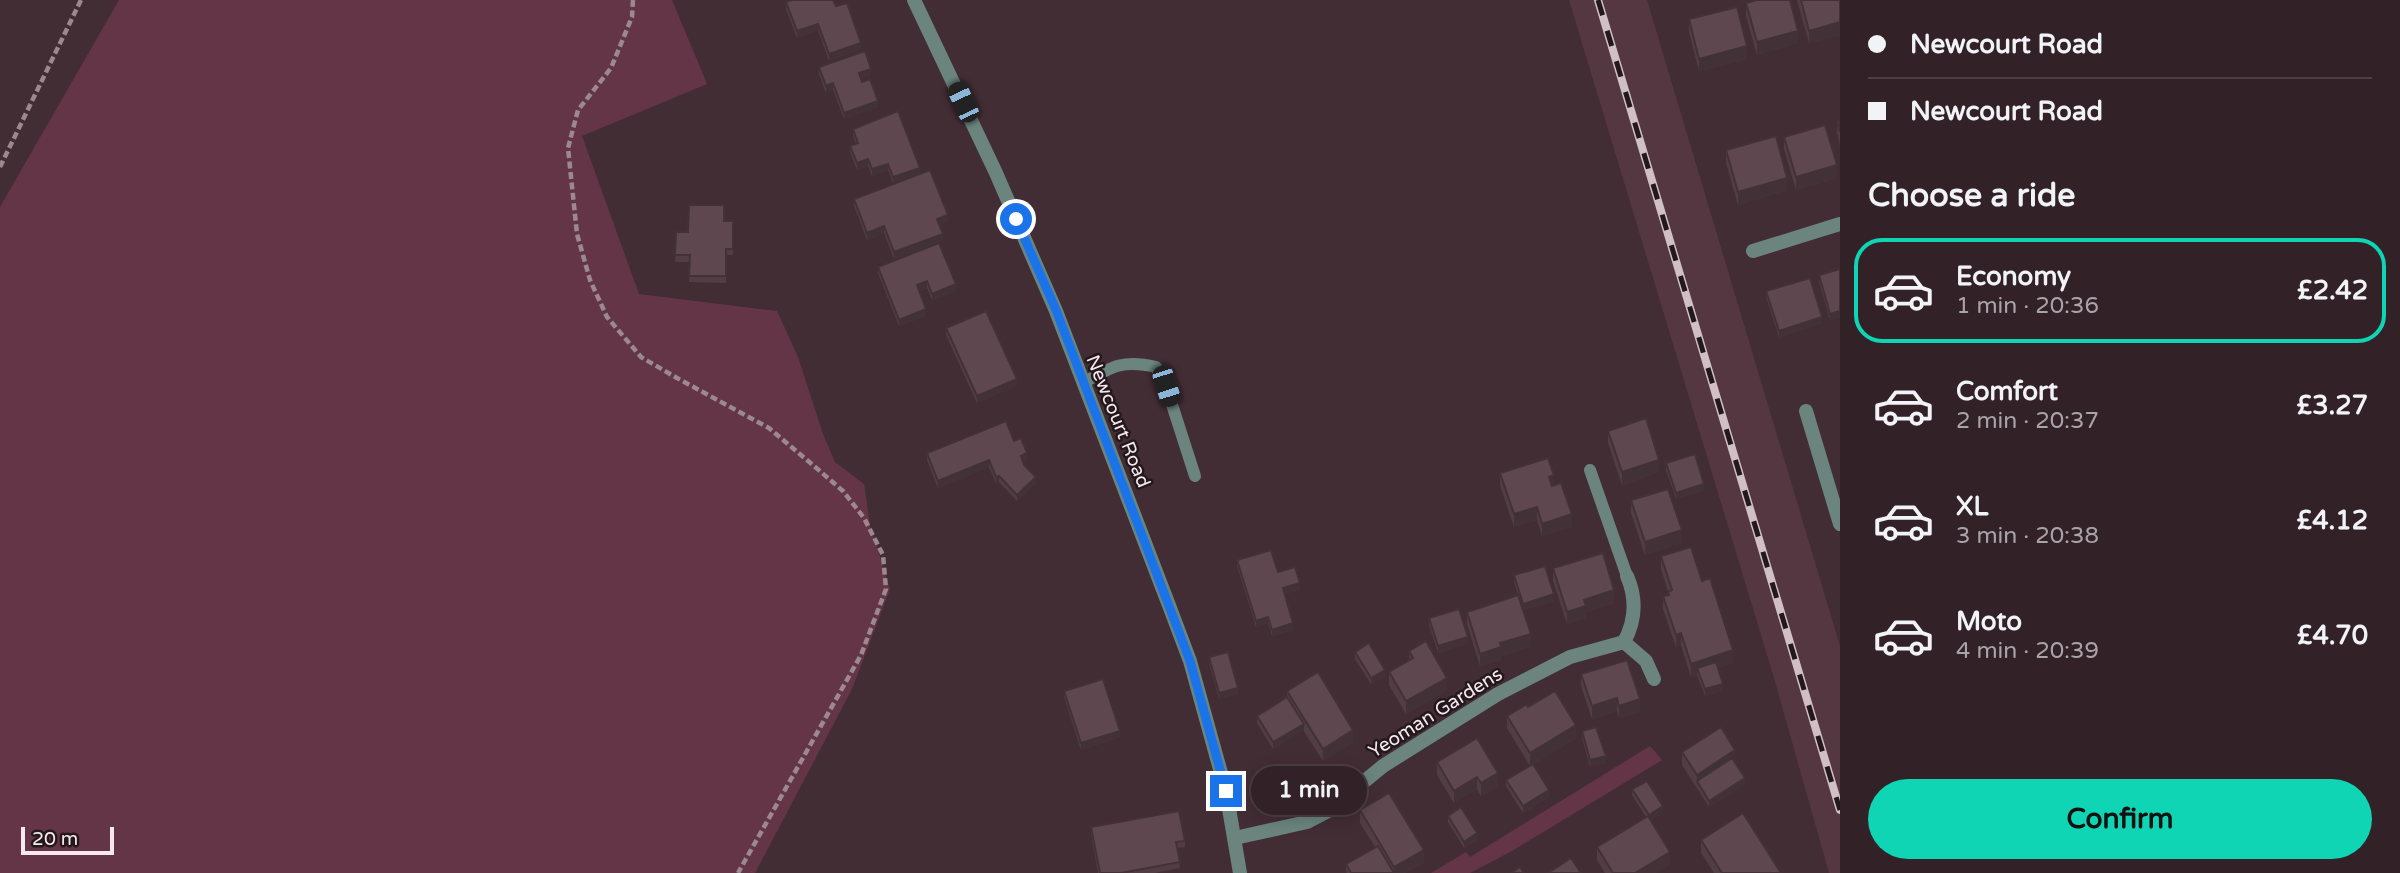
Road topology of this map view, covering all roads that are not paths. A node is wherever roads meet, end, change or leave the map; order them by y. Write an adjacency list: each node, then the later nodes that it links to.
1 (914, 0): 4 (street, Newcourt Road)
2 (1840, 224): 3 (street)
3 (1753, 251)
4 (1083, 383): 7 (lane); 12 (street, Newcourt Road)
5 (1807, 411): 8 (street)
6 (1590, 470): 9 (lane)
7 (1195, 476)
8 (1840, 524)
9 (1627, 576): 10 (street)
10 (1624, 642): 11 (street); 12 (street, Yeoman Gardens)
11 (1654, 679)
12 (1235, 838): 13 (street, Newcourt Road)
13 (1240, 873)

